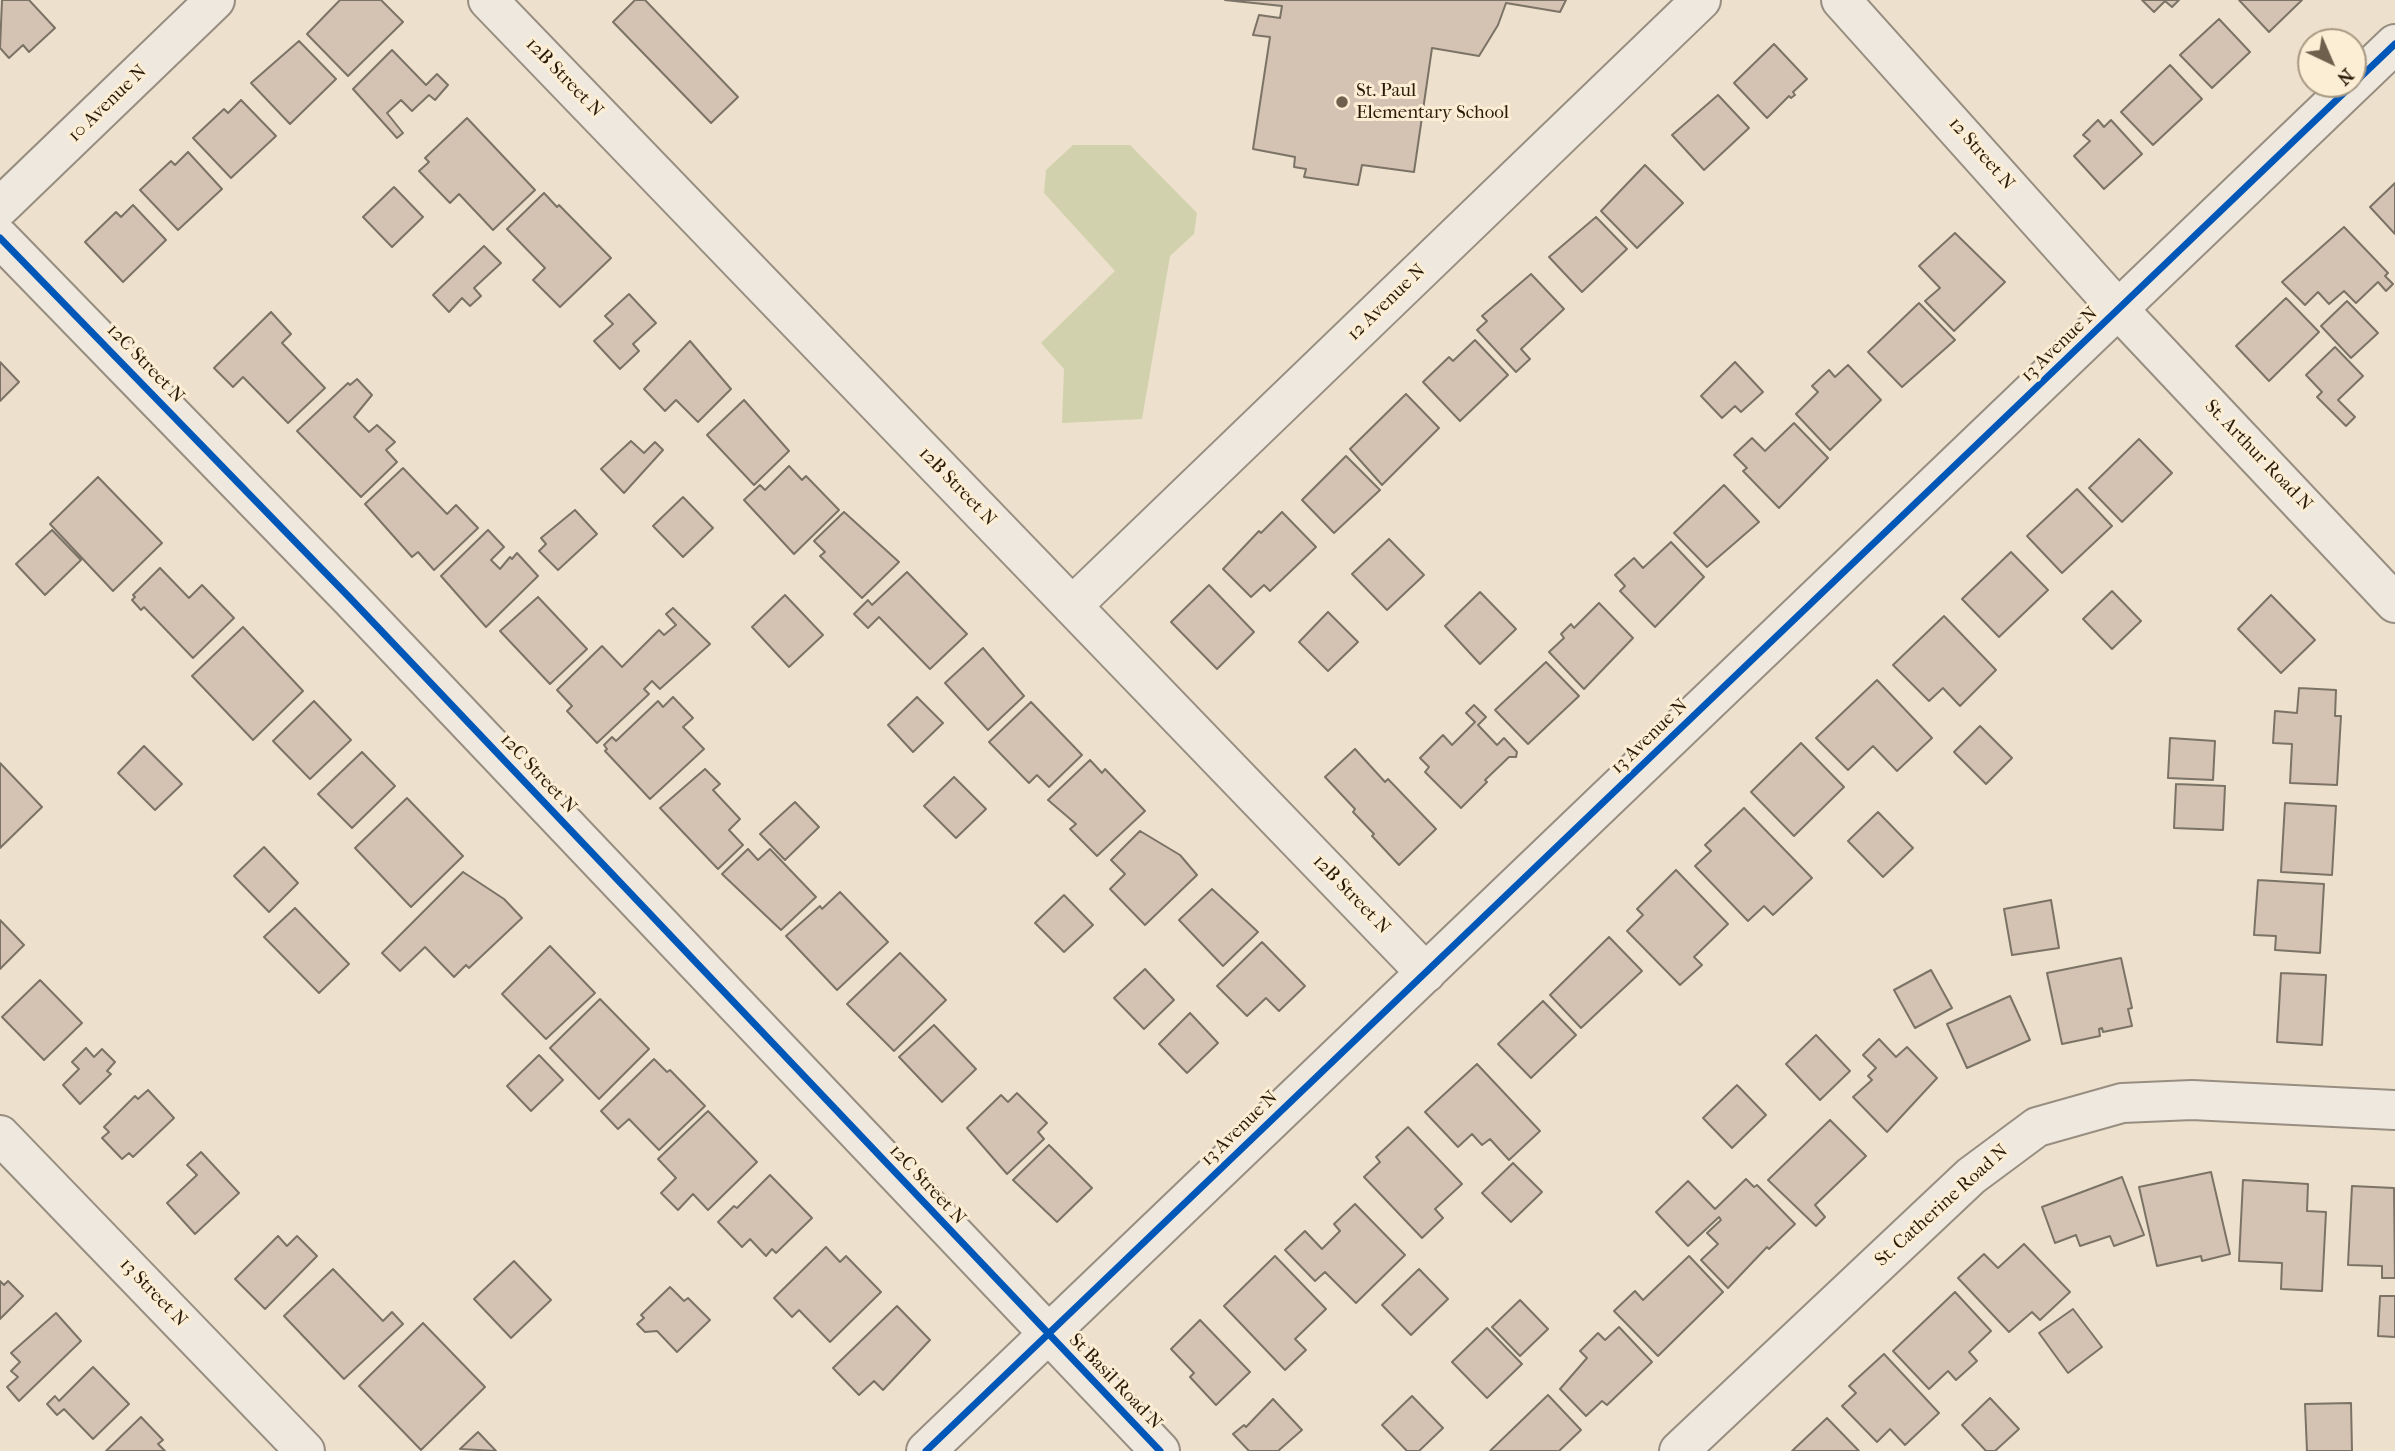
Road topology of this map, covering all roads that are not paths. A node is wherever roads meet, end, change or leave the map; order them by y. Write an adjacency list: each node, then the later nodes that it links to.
1 (215, 0): 6 (street, 10 Avenue N)
2 (488, 0): 10 (street, 12B Street N)
3 (1702, 0): 10 (street, 12 Avenue N)
4 (1841, 0): 8 (street, 12 Street N)
5 (2395, 44): 8 (street, 13 Avenue N)
6 (0, 207)
7 (0, 238): 14 (street, 12C Street N)
8 (2119, 310): 9 (street, St. Arthur Road N); 11 (street, 13 Avenue N)
9 (2395, 603)
10 (1072, 606): 11 (street, 12B Street N)
11 (1426, 974): 14 (street, 13 Avenue N)
12 (2395, 1110): 18 (street, St. Catherine Road N)
13 (0, 1135): 15 (street, 13 Street N)
14 (1048, 1336): 16 (street, 13 Avenue N); 17 (street, St Basil Road N)
15 (305, 1451)
16 (926, 1451)
17 (1160, 1451)
18 (1679, 1451)

